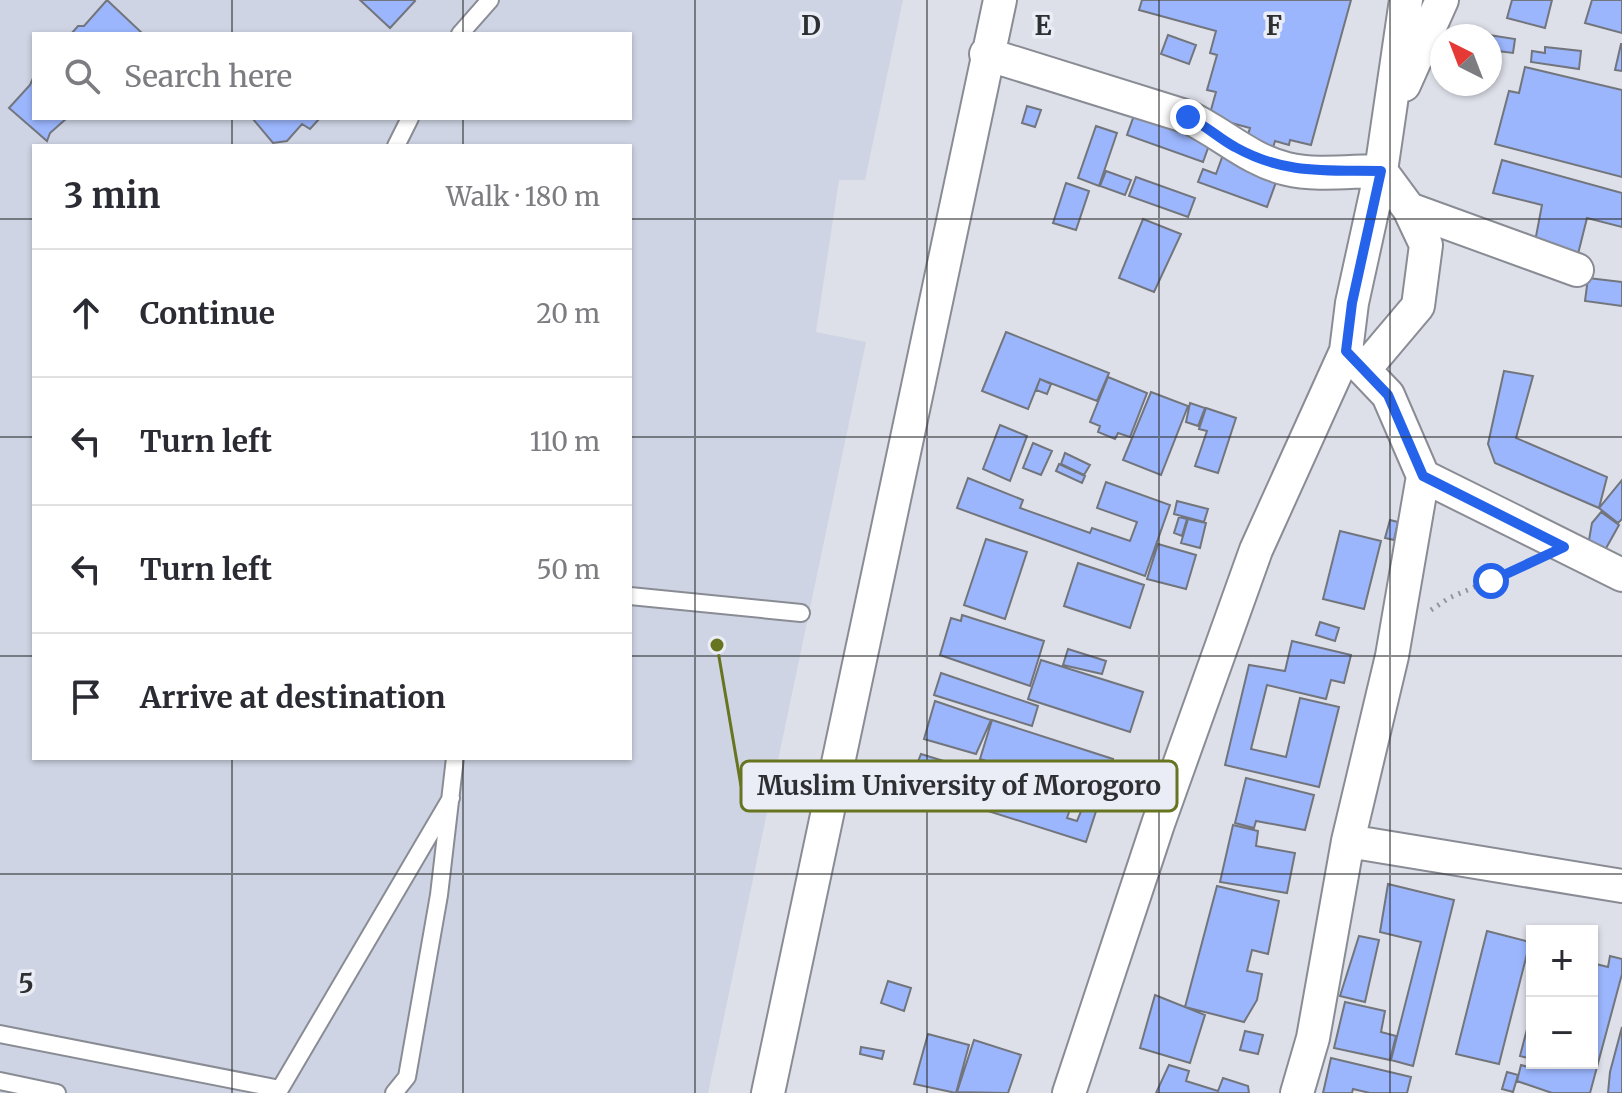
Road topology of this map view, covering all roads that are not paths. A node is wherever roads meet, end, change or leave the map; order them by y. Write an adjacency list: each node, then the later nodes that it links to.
1 (490, 0): 5 (lane)
2 (1000, 0): 6 (street)
3 (1406, 0): 7 (street)
4 (1442, 0): 7 (street)
5 (462, 32)
6 (986, 54): 10 (street); 26 (street)
7 (1389, 119): 10 (street)
8 (409, 120): 9 (lane)
9 (397, 144)
10 (1381, 171): 11 (street); 13 (street)
11 (1409, 209): 12 (street); 13 (street)
12 (1577, 270)
13 (1355, 360): 14 (street); 27 (street)
14 (1423, 476): 15 (street); 20 (street)
15 (1622, 575)
16 (632, 596): 17 (lane)
17 (801, 613)
18 (455, 760): 19 (lane)
19 (451, 798): 22 (lane); 25 (lane)
20 (1348, 841): 21 (street); 28 (street)
21 (1622, 886)
22 (0, 1034)
23 (0, 1081): 24 (lane)
24 (57, 1093)
25 (394, 1093)
26 (768, 1093)
27 (1069, 1093)
28 (1297, 1093)

